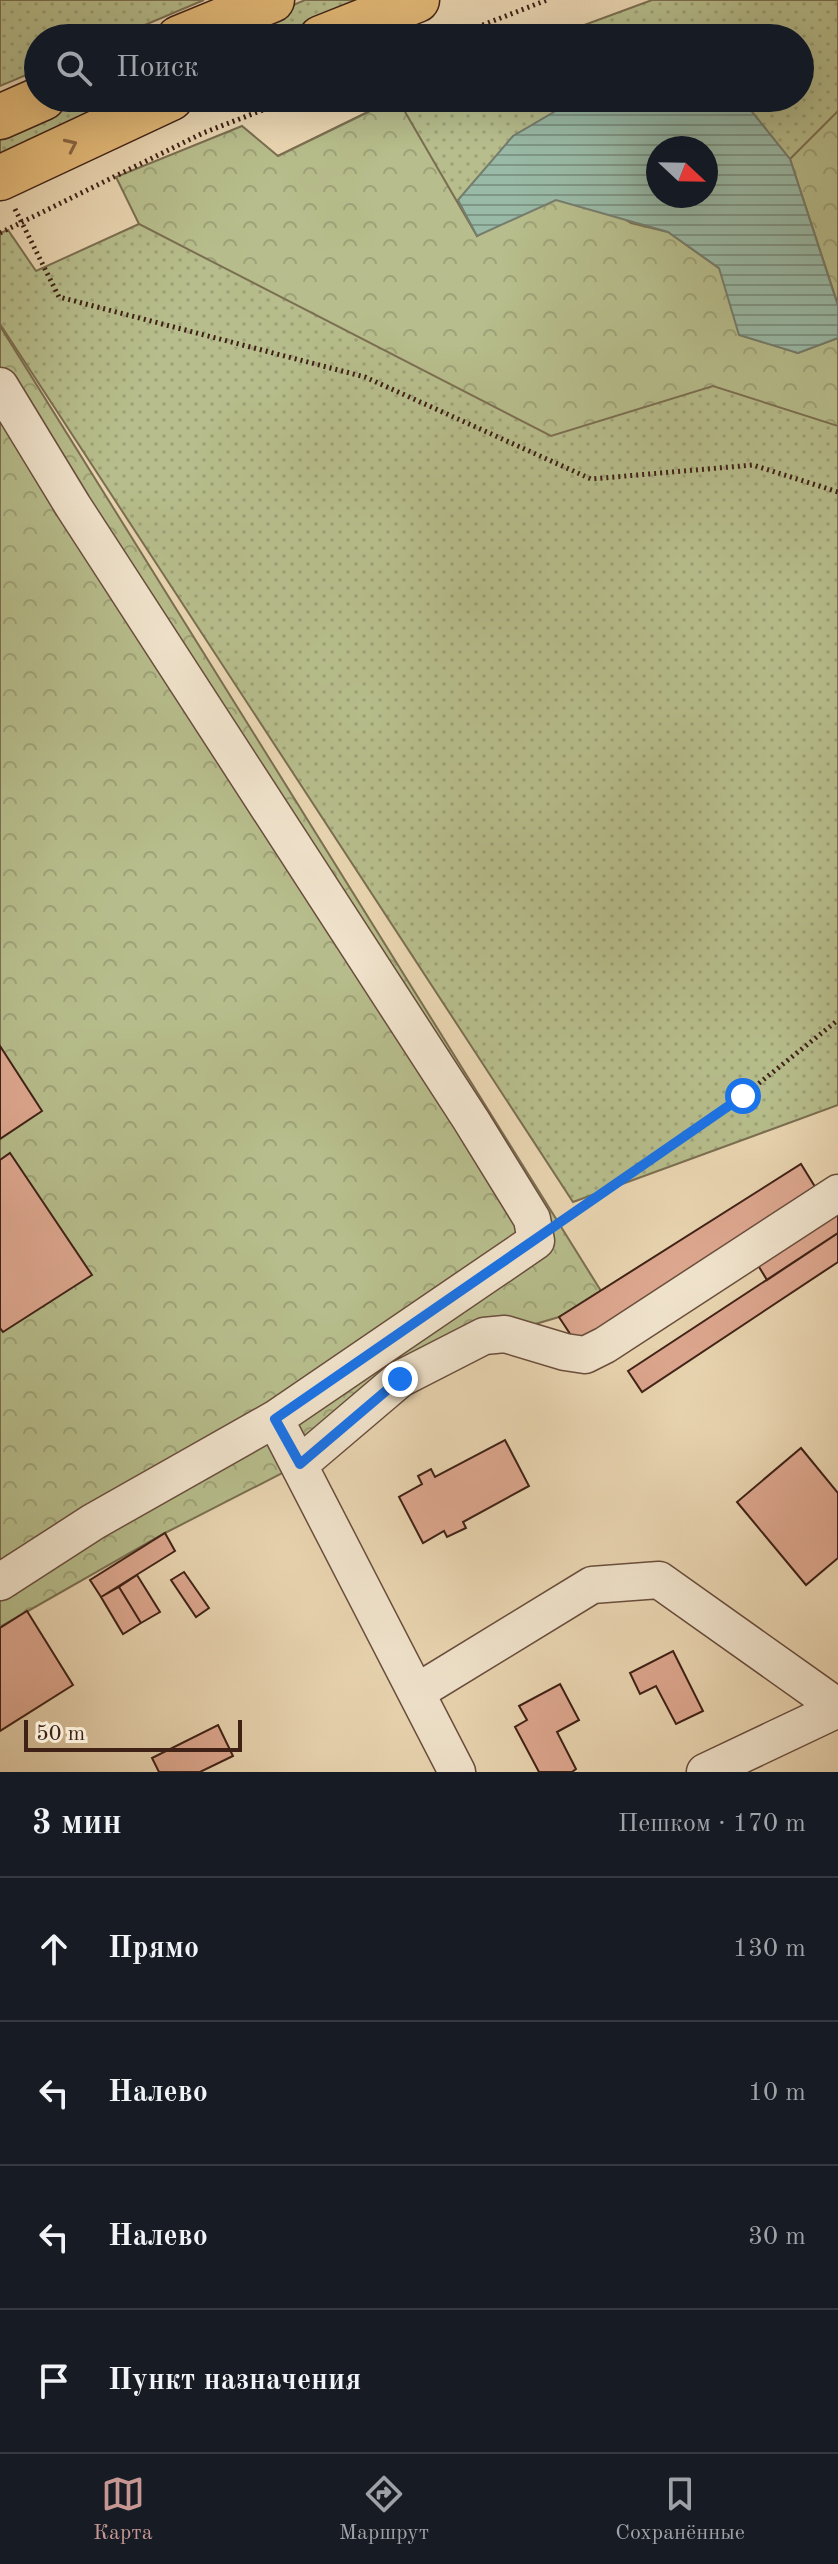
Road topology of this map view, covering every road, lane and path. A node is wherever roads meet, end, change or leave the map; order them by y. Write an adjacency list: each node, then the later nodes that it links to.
1 (272, 0): 4 (main road)
2 (417, 0): 5 (main road)
3 (547, 0): 6 (path)
4 (213, 24)
5 (356, 24)
6 (485, 24)
7 (24, 106): 10 (main road)
8 (146, 112): 11 (main road, one-way to 8)
9 (258, 112): 12 (path)
10 (0, 117)
11 (6, 190): 12 (path)
12 (22, 223): 13 (path); 15 (path)
13 (0, 233)
14 (0, 386): 18 (street)
15 (838, 492)
16 (838, 1020): 18 (path)
17 (838, 1193): 20 (street)
18 (536, 1241): 19 (street)
19 (275, 1419): 20 (street); 21 (street)
20 (300, 1464): 22 (street)
21 (0, 1582)
22 (417, 1692): 23 (street); 24 (street)
23 (838, 1708): 25 (street)
24 (457, 1772)
25 (705, 1772)

